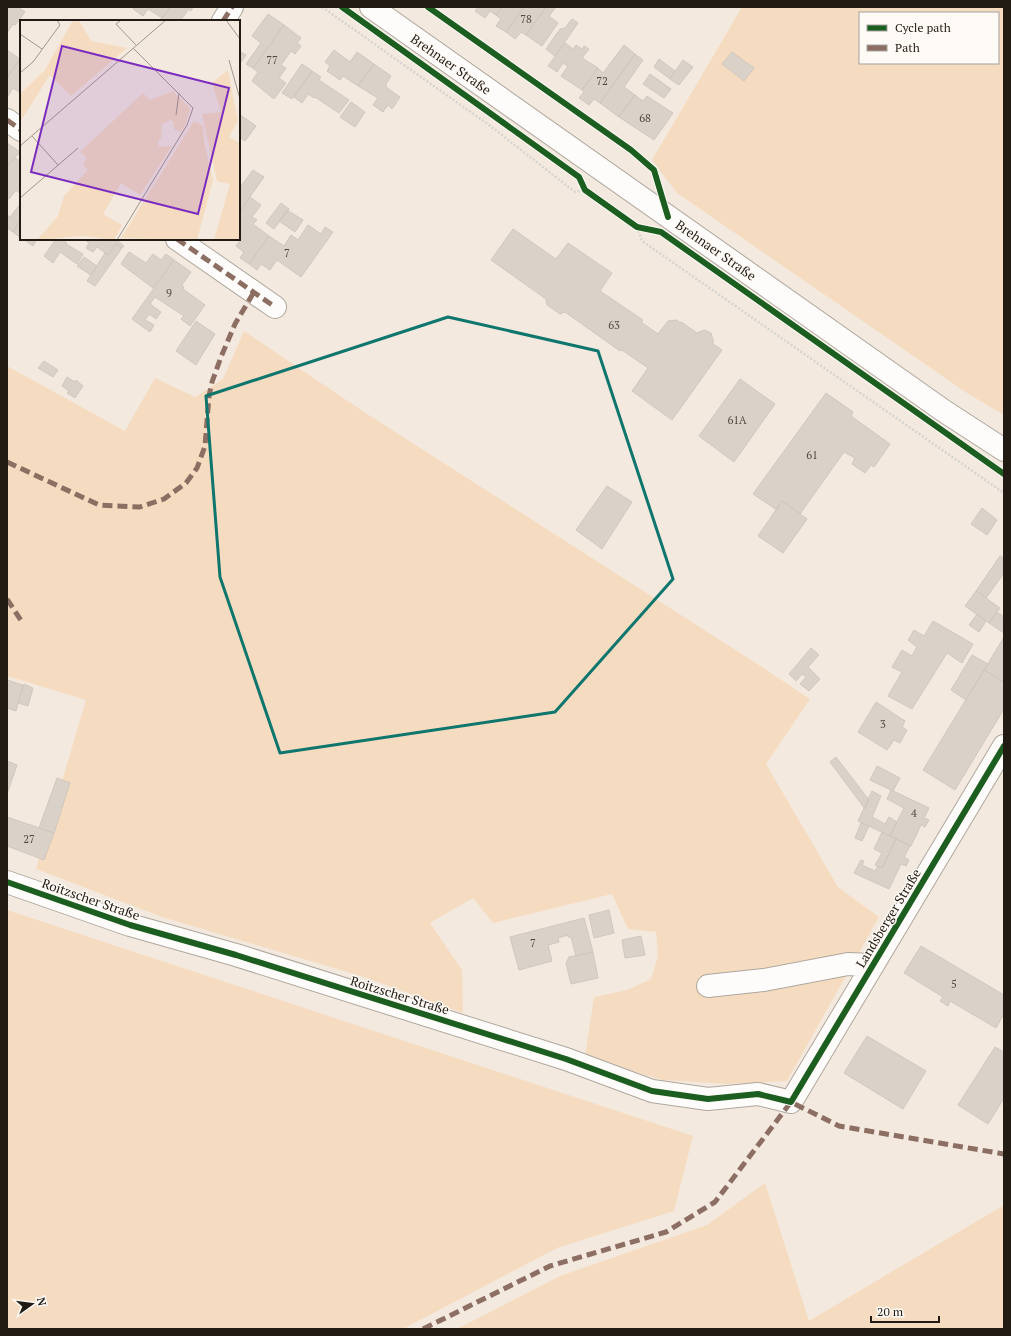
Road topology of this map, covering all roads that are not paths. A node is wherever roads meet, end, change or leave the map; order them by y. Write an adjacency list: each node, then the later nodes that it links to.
1 (232, 7): 3 (street)
2 (371, 7): 8 (street, Brehnaer Straße)
3 (224, 20)
4 (7, 120): 5 (street)
5 (20, 129)
6 (178, 240): 7 (street)
7 (275, 307)
8 (1004, 450)
9 (1004, 746): 11 (street, Landsberger Straße)
10 (7, 882): 13 (street, Roitzscher Straße)
11 (873, 965): 12 (street); 13 (street, Landsberger Straße)
12 (708, 986)
13 (790, 1102)

